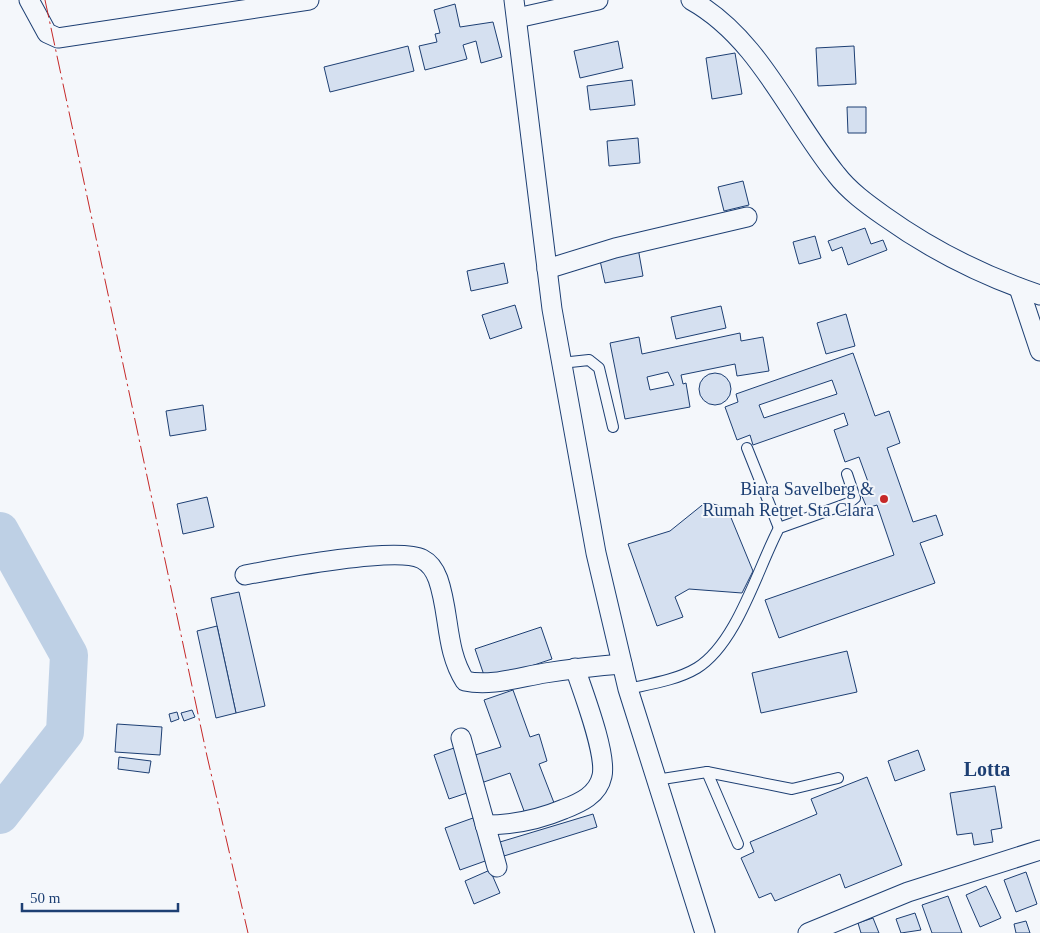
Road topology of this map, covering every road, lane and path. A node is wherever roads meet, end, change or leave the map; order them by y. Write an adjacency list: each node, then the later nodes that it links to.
1 (29, 0): 2 (street)
2 (309, 0)
3 (598, 0): 5 (street)
4 (691, 0): 8 (street)
5 (516, 9): 7 (street)
6 (748, 217): 7 (street)
7 (547, 269): 11 (street)
8 (1019, 288): 9 (street); 10 (street)
9 (1040, 294)
10 (1040, 351)
11 (561, 363): 12 (lane); 17 (street)
12 (613, 427)
13 (747, 448): 15 (lane)
14 (847, 474): 15 (lane)
15 (779, 528): 19 (lane)
16 (245, 574): 18 (street)
17 (622, 664): 18 (street); 19 (street)
18 (575, 668): 24 (street)
19 (628, 689): 23 (street)
20 (462, 738): 24 (street)
21 (707, 772): 22 (lane); 23 (lane); 25 (lane)
22 (838, 778)
23 (656, 780): 28 (street)
24 (485, 825): 27 (street)
25 (738, 844)
26 (1040, 850): 29 (street)
27 (497, 867)
28 (705, 933)
29 (808, 933)

